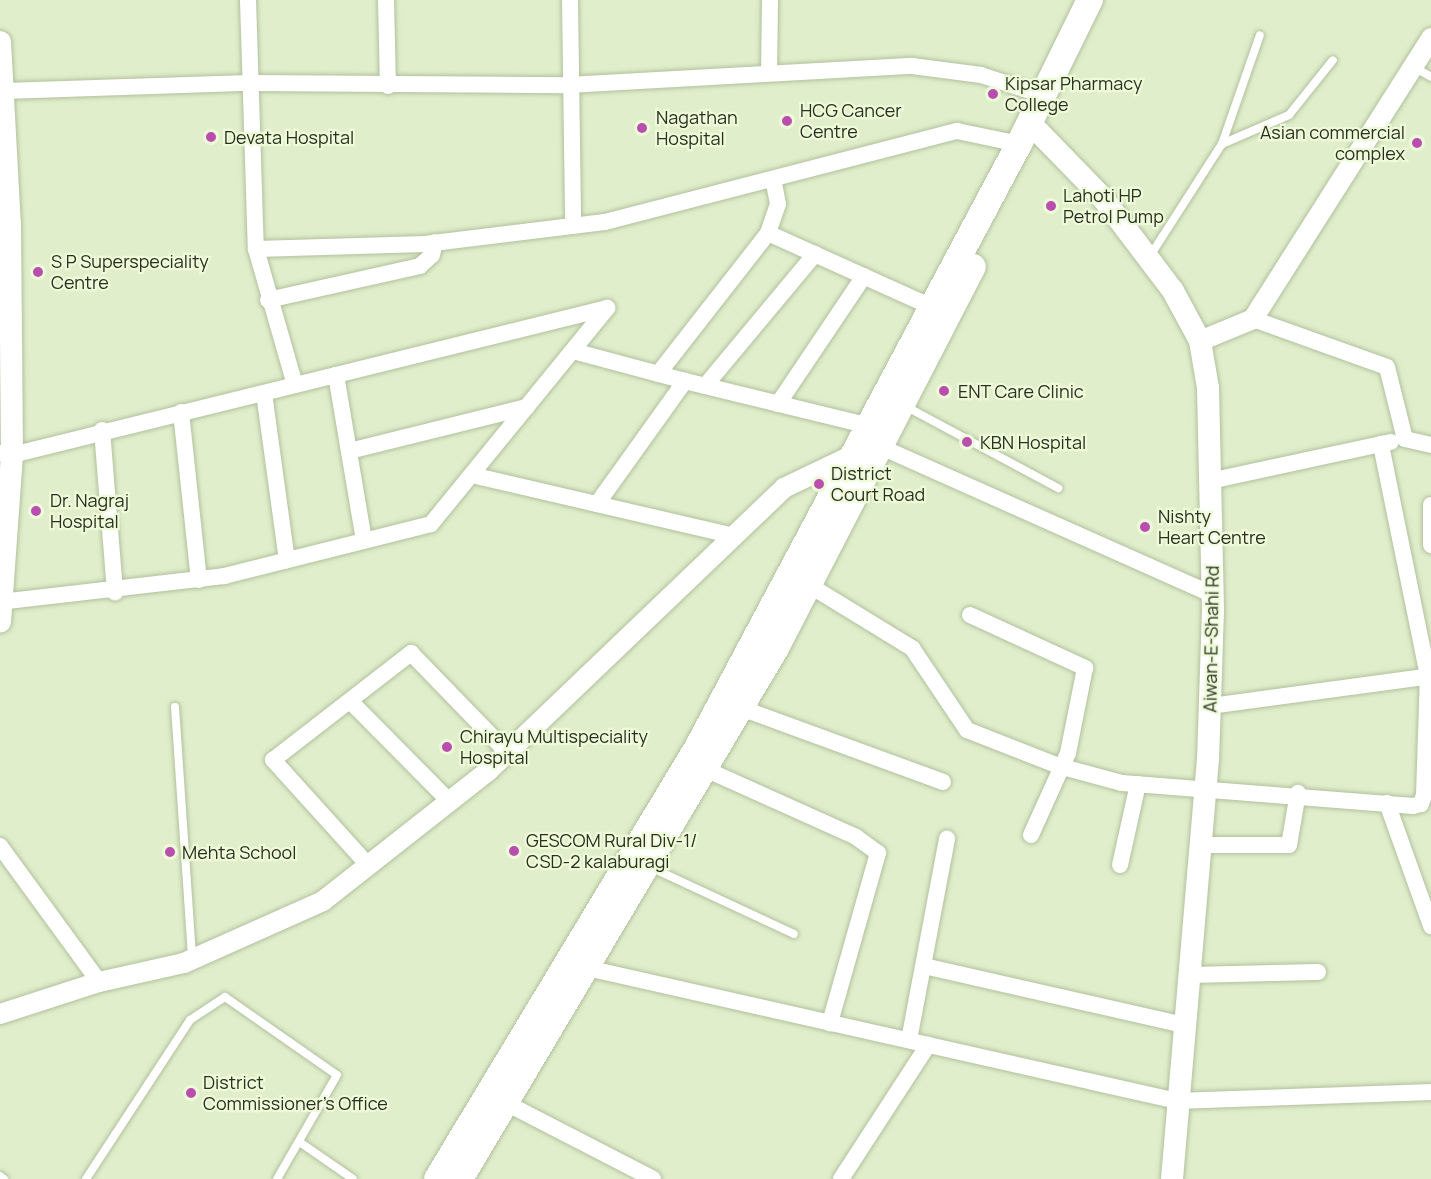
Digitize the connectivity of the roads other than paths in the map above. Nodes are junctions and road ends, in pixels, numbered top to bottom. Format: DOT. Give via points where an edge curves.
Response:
graph roads {
  1 [pos="248,0"];
  2 [pos="386,0"];
  3 [pos="570,0"];
  4 [pos="770,0"];
  5 [pos="1090,0"];
  6 [pos="1109,0"];
  7 [pos="1260,35"];
  8 [pos="1431,39"];
  9 [pos="0,42"];
  10 [pos="1333,60"];
  11 [pos="1422,72"];
  12 [pos="769,73"];
  13 [pos="249,83"];
  14 [pos="568,85"];
  15 [pos="388,86"];
  16 [pos="2,91"];
  17 [pos="1042,95"];
  18 [pos="1030,133"];
  19 [pos="1222,144"];
  20 [pos="773,179"];
  21 [pos="5,220"];
  22 [pos="573,224"];
  23 [pos="768,233"];
  24 [pos="435,242"];
  25 [pos="256,249"];
  26 [pos="815,254"];
  27 [pos="1149,258"];
  28 [pos="864,276"];
  29 [pos="268,300"];
  30 [pos="932,307"];
  31 [pos="1253,320"];
  32 [pos="1200,341"];
  33 [pos="573,351"];
  34 [pos="658,374"];
  35 [pos="336,375"];
  36 [pos="685,381"];
  37 [pos="296,385"];
  38 [pos="705,386"];
  39 [pos="264,393"];
  40 [pos="778,404"];
  41 [pos="903,405"];
  42 [pos="527,407"];
  43 [pos="181,412"];
  44 [pos="102,430"];
  45 [pos="875,437"];
  46 [pos="1404,439"];
  47 [pos="1381,444"];
  48 [pos="1431,445"];
  49 [pos="349,451"];
  50 [pos="855,454"];
  51 [pos="3,458"];
  52 [pos="472,475"];
  53 [pos="1210,482"];
  54 [pos="1058,488"];
  55 [pos="597,504"];
  56 [pos="1431,505"];
  57 [pos="734,536"];
  58 [pos="364,541"];
  59 [pos="1431,544"];
  60 [pos="287,560"];
  61 [pos="199,580"];
  62 [pos="809,585"];
  63 [pos="115,591"];
  64 [pos="1213,595"];
  65 [pos="1,609"];
  66 [pos="970,615"];
  67 [pos="1430,676"];
  68 [pos="350,701"];
  69 [pos="1210,706"];
  70 [pos="175,707"];
  71 [pos="741,708"];
  72 [pos="507,752"];
  73 [pos="1059,766"];
  74 [pos="705,769"];
  75 [pos="943,782"];
  76 [pos="1138,784"];
  77 [pos="1205,791"];
  78 [pos="1298,793"];
  79 [pos="449,801"];
  80 [pos="1387,803"];
  81 [pos="1030,835"];
  82 [pos="947,839"];
  83 [pos="1200,845"];
  84 [pos="0,846"];
  85 [pos="368,865"];
  86 [pos="1120,865"];
  87 [pos="648,866"];
  88 [pos="1431,926"];
  89 [pos="794,934"];
  90 [pos="192,960"];
  91 [pos="924,966"];
  92 [pos="587,968"];
  93 [pos="1318,972"];
  94 [pos="1188,975"];
  95 [pos="99,982"];
  96 [pos="0,1014"];
  97 [pos="830,1023"];
  98 [pos="1184,1025"];
  99 [pos="909,1040"];
  100 [pos="928,1045"];
  101 [pos="1431,1092"];
  102 [pos="1177,1101"];
  103 [pos="508,1104"];
  104 [pos="301,1143"];
  105 [pos="0,1176"];
  106 [pos="4,1179"];
  107 [pos="86,1179"];
  108 [pos="277,1179"];
  109 [pos="353,1179"];
  110 [pos="437,1179"];
  111 [pos="460,1179"];
  112 [pos="653,1179"];
  113 [pos="841,1179"];
  114 [pos="1172,1179"];
  1 -- 13 [label="street"];
  2 -- 15 [label="street"];
  3 -- 14 [label="street"];
  4 -- 12 [label="street"];
  5 -- 17 [label="main road"];
  6 -- 18 [label="main road"];
  7 -- 19 [label="lane"];
  8 -- 11 [label="street"];
  9 -- 16 [label="main road"];
  10 -- 19 [label="lane" via="1289,115"];
  11 -- 31 [label="street"];
  12 -- 14 [label="street"];
  12 -- 17 [label="street" via="912,66 981,75"];
  13 -- 15 [label="street"];
  13 -- 16 [label="street"];
  13 -- 25 [label="street"];
  14 -- 15 [label="street"];
  14 -- 22 [label="street"];
  16 -- 21 [label="main road"];
  17 -- 18 [label="main road"];
  18 -- 20 [label="street" via="957,131"];
  18 -- 27 [label="main road, Aiwan-E-Shahi Rd" via="1102,197"];
  18 -- 30 [label="main road"];
  18 -- 41 [label="main road"];
  19 -- 27 [label="lane"];
  20 -- 22 [label="street" via="605,222"];
  20 -- 23 [label="street" via="778,204"];
  21 -- 51 [label="main road"];
  22 -- 24 [label="street"];
  23 -- 26 [label="street"];
  23 -- 34 [label="street"];
  24 -- 25 [label="street"];
  24 -- 29 [label="street" via="432,255 420,266"];
  25 -- 29 [label="street"];
  26 -- 28 [label="street"];
  26 -- 38 [label="street"];
  27 -- 32 [label="main road, Aiwan-E-Shahi Rd"];
  28 -- 30 [label="street"];
  28 -- 40 [label="street"];
  29 -- 37 [label="street"];
  30 -- 45 [label="main road"];
  31 -- 32 [label="street"];
  31 -- 46 [label="street" via="1387,367"];
  32 -- 53 [label="main road, Aiwan-E-Shahi Rd" via="1208,388"];
  33 -- 34 [label="street"];
  33 -- 35 [label="street" via="607,308"];
  33 -- 42 [label="street"];
  34 -- 36 [label="street"];
  35 -- 37 [label="street"];
  35 -- 49 [label="street"];
  36 -- 38 [label="street"];
  36 -- 55 [label="street"];
  37 -- 39 [label="street"];
  38 -- 40 [label="street"];
  39 -- 43 [label="street"];
  39 -- 60 [label="street"];
  40 -- 45 [label="street"];
  41 -- 45 [label="main road"];
  41 -- 54 [label="lane"];
  42 -- 49 [label="street"];
  42 -- 52 [label="street"];
  43 -- 44 [label="street"];
  43 -- 61 [label="street"];
  44 -- 51 [label="street"];
  44 -- 63 [label="street"];
  45 -- 50 [label="main road"];
  45 -- 62 [label="main road"];
  45 -- 64 [label="street"];
  46 -- 47 [label="street"];
  46 -- 48 [label="street"];
  47 -- 53 [label="street"];
  47 -- 67 [label="street"];
  49 -- 58 [label="street"];
  50 -- 57 [label="street" via="784,488"];
  50 -- 110 [label="main road" via="697,748"];
  51 -- 65 [label="main road"];
  52 -- 55 [label="street"];
  52 -- 58 [label="street" via="431,524"];
  53 -- 64 [label="main road, Aiwan-E-Shahi Rd"];
  55 -- 57 [label="street"];
  56 -- 59 [label="street"];
  57 -- 72 [label="street"];
  58 -- 60 [label="street"];
  60 -- 61 [label="street"];
  61 -- 63 [label="street"];
  62 -- 71 [label="main road"];
  62 -- 73 [label="street" via="912,648 967,730"];
  63 -- 65 [label="street"];
  64 -- 69 [label="main road, Aiwan-E-Shahi Rd"];
  66 -- 73 [label="street" via="1085,668 1068,753"];
  67 -- 69 [label="street"];
  67 -- 80 [label="street" via="1424,795 1413,806"];
  68 -- 72 [label="street" via="411,653"];
  68 -- 79 [label="street"];
  68 -- 85 [label="street" via="273,760"];
  69 -- 77 [label="main road, Aiwan-E-Shahi Rd"];
  70 -- 90 [label="lane"];
  71 -- 74 [label="main road"];
  71 -- 75 [label="street"];
  72 -- 79 [label="street"];
  73 -- 76 [label="street"];
  73 -- 81 [label="street"];
  74 -- 87 [label="main road"];
  74 -- 97 [label="street" via="856,837 878,853"];
  76 -- 77 [label="street"];
  76 -- 86 [label="street"];
  77 -- 78 [label="street"];
  77 -- 83 [label="main road, Aiwan-E-Shahi Rd"];
  78 -- 80 [label="street"];
  78 -- 83 [label="street" via="1289,845"];
  79 -- 85 [label="street"];
  80 -- 88 [label="street"];
  82 -- 91 [label="street"];
  83 -- 94 [label="main road, Aiwan-E-Shahi Rd"];
  84 -- 95 [label="street"];
  85 -- 90 [label="street" via="323,901"];
  87 -- 89 [label="lane"];
  87 -- 92 [label="main road"];
  90 -- 95 [label="street"];
  91 -- 98 [label="street"];
  91 -- 99 [label="street"];
  92 -- 97 [label="street"];
  92 -- 103 [label="main road"];
  93 -- 94 [label="street"];
  94 -- 98 [label="main road, Aiwan-E-Shahi Rd"];
  95 -- 96 [label="street"];
  97 -- 99 [label="street"];
  98 -- 102 [label="main road, Aiwan-E-Shahi Rd"];
  99 -- 100 [label="street"];
  100 -- 102 [label="street"];
  100 -- 113 [label="street"];
  101 -- 102 [label="street"];
  102 -- 114 [label="main road, Aiwan-E-Shahi Rd"];
  103 -- 111 [label="main road"];
  103 -- 112 [label="street"];
  104 -- 107 [label="lane" via="335,1084 333,1068 230,999 217,998 190,1020"];
  104 -- 108 [label="lane"];
  104 -- 109 [label="lane"];
  105 -- 106 [label="lane"];
}
